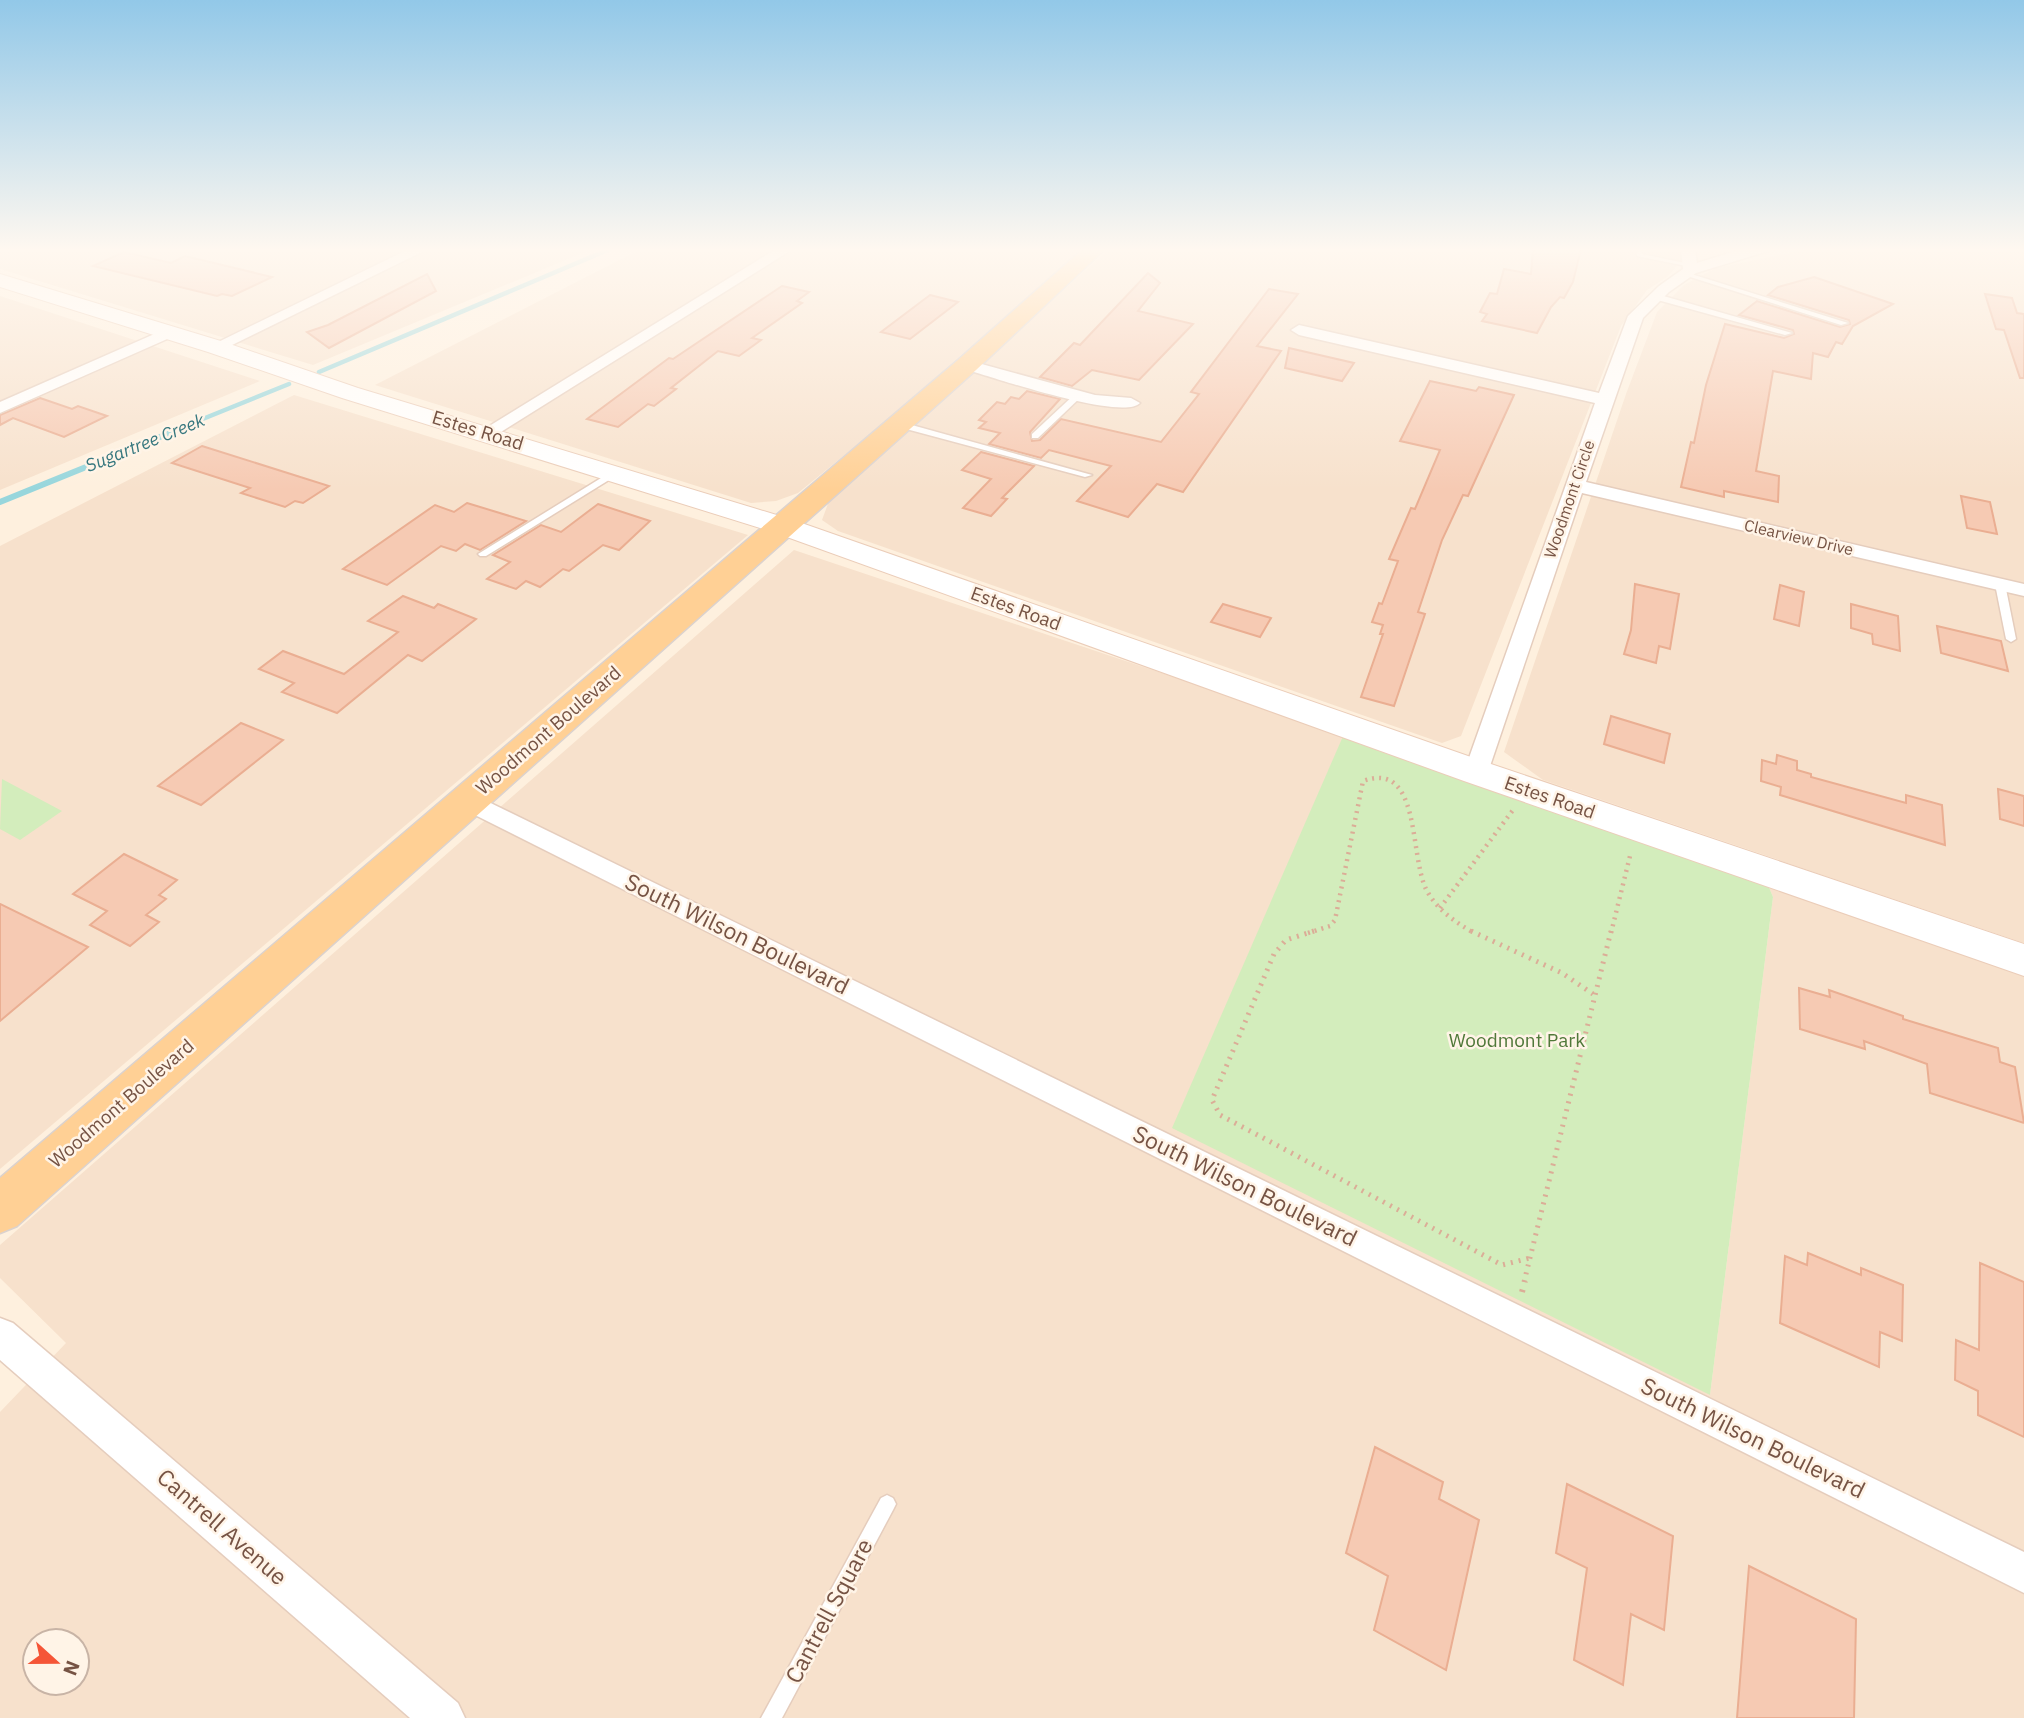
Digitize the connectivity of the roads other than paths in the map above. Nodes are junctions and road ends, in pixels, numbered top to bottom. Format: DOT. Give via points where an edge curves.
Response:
graph roads {
  1 [pos="156,329"];
  2 [pos="253,329"];
  3 [pos="656,329"];
  4 [pos="1006,329"];
  5 [pos="1631,329"];
  6 [pos="1774,329"];
  7 [pos="1298,330"];
  8 [pos="168,333"];
  9 [pos="1788,333"];
  10 [pos="216,347"];
  11 [pos="131,349"];
  12 [pos="967,365"];
  13 [pos="1079,395"];
  14 [pos="1605,400"];
  15 [pos="1131,403"];
  16 [pos="0,406"];
  17 [pos="898,424"];
  18 [pos="487,433"];
  19 [pos="1035,436"];
  20 [pos="614,473"];
  21 [pos="1088,475"];
  22 [pos="1573,485"];
  23 [pos="783,526"];
  24 [pos="483,554"];
  25 [pos="2000,584"];
  26 [pos="2024,590"];
  27 [pos="2011,639"];
  28 [pos="1476,772"];
  29 [pos="466,800"];
  30 [pos="2024,960"];
  31 [pos="0,1209"];
  32 [pos="0,1336"];
  33 [pos="887,1504"];
  34 [pos="2024,1573"];
  35 [pos="443,1718"];
  36 [pos="771,1718"];
  1 -- 8 [label="main road, Estes Road"];
  2 -- 10 [label="street"];
  3 -- 18 [label="street"];
  4 -- 12 [label="main road, Woodmont Boulevard"];
  5 -- 14 [label="street, Woodmont Circle"];
  6 -- 9 [label="lane"];
  7 -- 14 [label="street"];
  8 -- 10 [label="main road, Estes Road"];
  8 -- 11 [label="street"];
  10 -- 18 [label="main road, Estes Road"];
  11 -- 16 [label="street"];
  12 -- 13 [label="street"];
  12 -- 17 [label="main road, Woodmont Boulevard"];
  13 -- 15 [label="street"];
  13 -- 19 [label="lane"];
  14 -- 22 [label="street, Woodmont Circle"];
  17 -- 21 [label="lane"];
  17 -- 23 [label="main road, Woodmont Boulevard"];
  18 -- 20 [label="main road, Estes Road"];
  20 -- 23 [label="main road, Estes Road"];
  20 -- 24 [label="lane"];
  22 -- 25 [label="street, Clearview Drive"];
  22 -- 28 [label="street, Woodmont Circle"];
  23 -- 28 [label="main road, Estes Road"];
  23 -- 29 [label="main road, Woodmont Boulevard"];
  25 -- 26 [label="street, Clearview Drive"];
  25 -- 27 [label="lane"];
  28 -- 30 [label="main road, Estes Road"];
  29 -- 31 [label="main road, Woodmont Boulevard"];
  29 -- 34 [label="street, South Wilson Boulevard"];
  32 -- 35 [label="street, Cantrell Avenue"];
  33 -- 36 [label="lane, Cantrell Square"];
}
